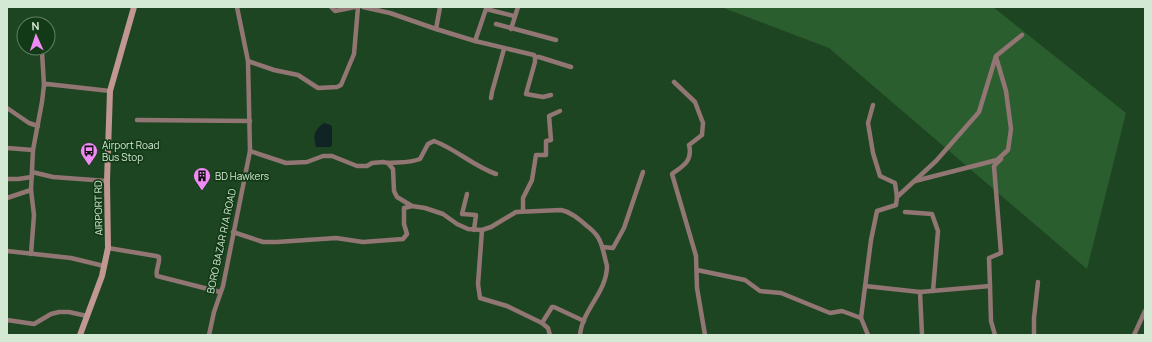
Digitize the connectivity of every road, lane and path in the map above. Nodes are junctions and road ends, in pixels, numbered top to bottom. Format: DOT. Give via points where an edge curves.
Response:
graph roads {
  1 [pos="134,7"];
  2 [pos="237,7"];
  3 [pos="331,7"];
  4 [pos="357,7"];
  5 [pos="363,7"];
  6 [pos="440,7"];
  7 [pos="518,7"];
  8 [pos="514,16"];
  9 [pos="496,24"];
  10 [pos="511,28"];
  11 [pos="436,29"];
  12 [pos="1022,35"];
  13 [pos="556,40"];
  14 [pos="476,41"];
  15 [pos="504,49"];
  16 [pos="42,56"];
  17 [pos="996,56"];
  18 [pos="535,57"];
  19 [pos="248,61"];
  20 [pos="571,67"];
  21 [pos="674,82"];
  22 [pos="44,85"];
  23 [pos="110,91"];
  24 [pos="551,95"];
  25 [pos="491,98"];
  26 [pos="873,105"];
  27 [pos="7,108"];
  28 [pos="560,111"];
  29 [pos="137,120"];
  30 [pos="250,121"];
  31 [pos="38,126"];
  32 [pos="7,148"];
  33 [pos="33,150"];
  34 [pos="1008,150"];
  35 [pos="250,151"];
  36 [pos="388,163"];
  37 [pos="642,172"];
  38 [pos="32,174"];
  39 [pos="496,174"];
  40 [pos="7,179"];
  41 [pos="107,181"];
  42 [pos="914,182"];
  43 [pos="31,190"];
  44 [pos="467,194"];
  45 [pos="897,197"];
  46 [pos="7,198"];
  47 [pos="412,206"];
  48 [pos="524,211"];
  49 [pos="905,212"];
  50 [pos="474,230"];
  51 [pos="482,230"];
  52 [pos="233,232"];
  53 [pos="602,247"];
  54 [pos="108,248"];
  55 [pos="7,252"];
  56 [pos="31,254"];
  57 [pos="104,266"];
  58 [pos="697,270"];
  59 [pos="1038,282"];
  60 [pos="865,286"];
  61 [pos="990,286"];
  62 [pos="933,291"];
  63 [pos="220,292"];
  64 [pos="920,292"];
  65 [pos="1145,311"];
  66 [pos="87,316"];
  67 [pos="861,318"];
  68 [pos="7,320"];
  69 [pos="584,321"];
  70 [pos="542,323"];
  71 [pos="80,335"];
  72 [pos="209,335"];
  73 [pos="550,335"];
  74 [pos="580,335"];
  75 [pos="705,335"];
  76 [pos="868,335"];
  77 [pos="922,335"];
  78 [pos="995,335"];
  79 [pos="1034,335"];
  80 [pos="1134,335"];
  1 -- 23 [label="main road, AIRPORT RD"];
  2 -- 19 [label="street, BORO BAZAR R/A ROAD"];
  3 -- 4 [label="street" via="335,11"];
  4 -- 19 [label="street" via="354,54 341,85 318,88 298,75"];
  5 -- 11 [label="street" via="390,13"];
  6 -- 11 [label="street"];
  7 -- 8 [label="street"];
  8 -- 10 [label="street"];
  8 -- 14 [label="street" via="486,9"];
  9 -- 10 [label="street"];
  10 -- 13 [label="street"];
  11 -- 14 [label="street"];
  12 -- 17 [label="street"];
  14 -- 15 [label="street"];
  15 -- 18 [label="street"];
  15 -- 25 [label="street"];
  16 -- 22 [label="street"];
  17 -- 34 [label="street" via="1006,91 1011,129"];
  17 -- 42 [label="street" via="979,112"];
  18 -- 20 [label="street"];
  18 -- 24 [label="street" via="526,94 543,97"];
  19 -- 30 [label="street, BORO BAZAR R/A ROAD"];
  21 -- 58 [label="street" via="695,102 703,123 702,135 689,145 691,153 686,163 672,174 696,256"];
  22 -- 23 [label="street"];
  22 -- 31 [label="street"];
  23 -- 41 [label="main road, AIRPORT RD"];
  26 -- 45 [label="street" via="868,123 873,153 880,176 894,182"];
  27 -- 31 [label="street" via="29,124"];
  28 -- 48 [label="street" via="549,116 550,140 546,141 546,155 536,155 532,180 523,198"];
  29 -- 30 [label="street"];
  30 -- 35 [label="street, BORO BAZAR R/A ROAD"];
  31 -- 33 [label="street"];
  32 -- 33 [label="street"];
  33 -- 38 [label="street"];
  34 -- 42 [label="street" via="997,160"];
  34 -- 61 [label="street" via="994,166 1001,253 989,258"];
  35 -- 36 [label="street" via="286,163 307,162 323,156 332,156 357,166 367,166 372,162"];
  35 -- 52 [label="street, BORO BAZAR R/A ROAD"];
  36 -- 39 [label="street" via="413,162 420,159 428,144 434,141 482,169"];
  36 -- 47 [label="street" via="393,169 396,198"];
  37 -- 53 [label="street" via="624,228 613,248"];
  38 -- 40 [label="street" via="18,179"];
  38 -- 41 [label="street"];
  38 -- 43 [label="street"];
  41 -- 54 [label="main road, AIRPORT RD"];
  42 -- 45 [label="street"];
  43 -- 46 [label="street"];
  43 -- 56 [label="street" via="34,215"];
  44 -- 50 [label="street" via="462,214 476,215"];
  45 -- 60 [label="street" via="896,205 877,211"];
  47 -- 50 [label="street" via="443,214 457,224"];
  47 -- 52 [label="street" via="404,208 407,234 403,239 363,242 336,238 263,242"];
  48 -- 51 [label="street" via="516,212 492,227"];
  48 -- 53 [label="street" via="567,211 594,231 600,238"];
  49 -- 62 [label="street" via="932,214 938,231"];
  50 -- 51 [label="street"];
  51 -- 70 [label="street" via="478,284 480,298 507,306"];
  52 -- 63 [label="street, BORO BAZAR R/A ROAD"];
  53 -- 69 [label="street" via="607,266 603,286"];
  54 -- 57 [label="main road, AIRPORT RD"];
  54 -- 63 [label="street" via="159,257 157,276"];
  55 -- 56 [label="street"];
  56 -- 57 [label="street" via="71,258"];
  57 -- 66 [label="main road, AIRPORT RD"];
  58 -- 67 [label="street" via="746,280 760,291 781,293 830,313 842,311"];
  58 -- 75 [label="street" via="697,288"];
  59 -- 79 [label="street"];
  60 -- 64 [label="street"];
  60 -- 67 [label="street"];
  61 -- 62 [label="street"];
  61 -- 78 [label="street" via="991,321"];
  62 -- 64 [label="street"];
  63 -- 72 [label="street, BORO BAZAR R/A ROAD"];
  64 -- 77 [label="street"];
  65 -- 80 [label="street"];
  66 -- 68 [label="street" via="59,312 34,324"];
  66 -- 71 [label="main road, AIRPORT RD"];
  67 -- 76 [label="street"];
  69 -- 70 [label="street" via="552,307"];
  69 -- 74 [label="street"];
  70 -- 73 [label="street" via="548,328"];
}
